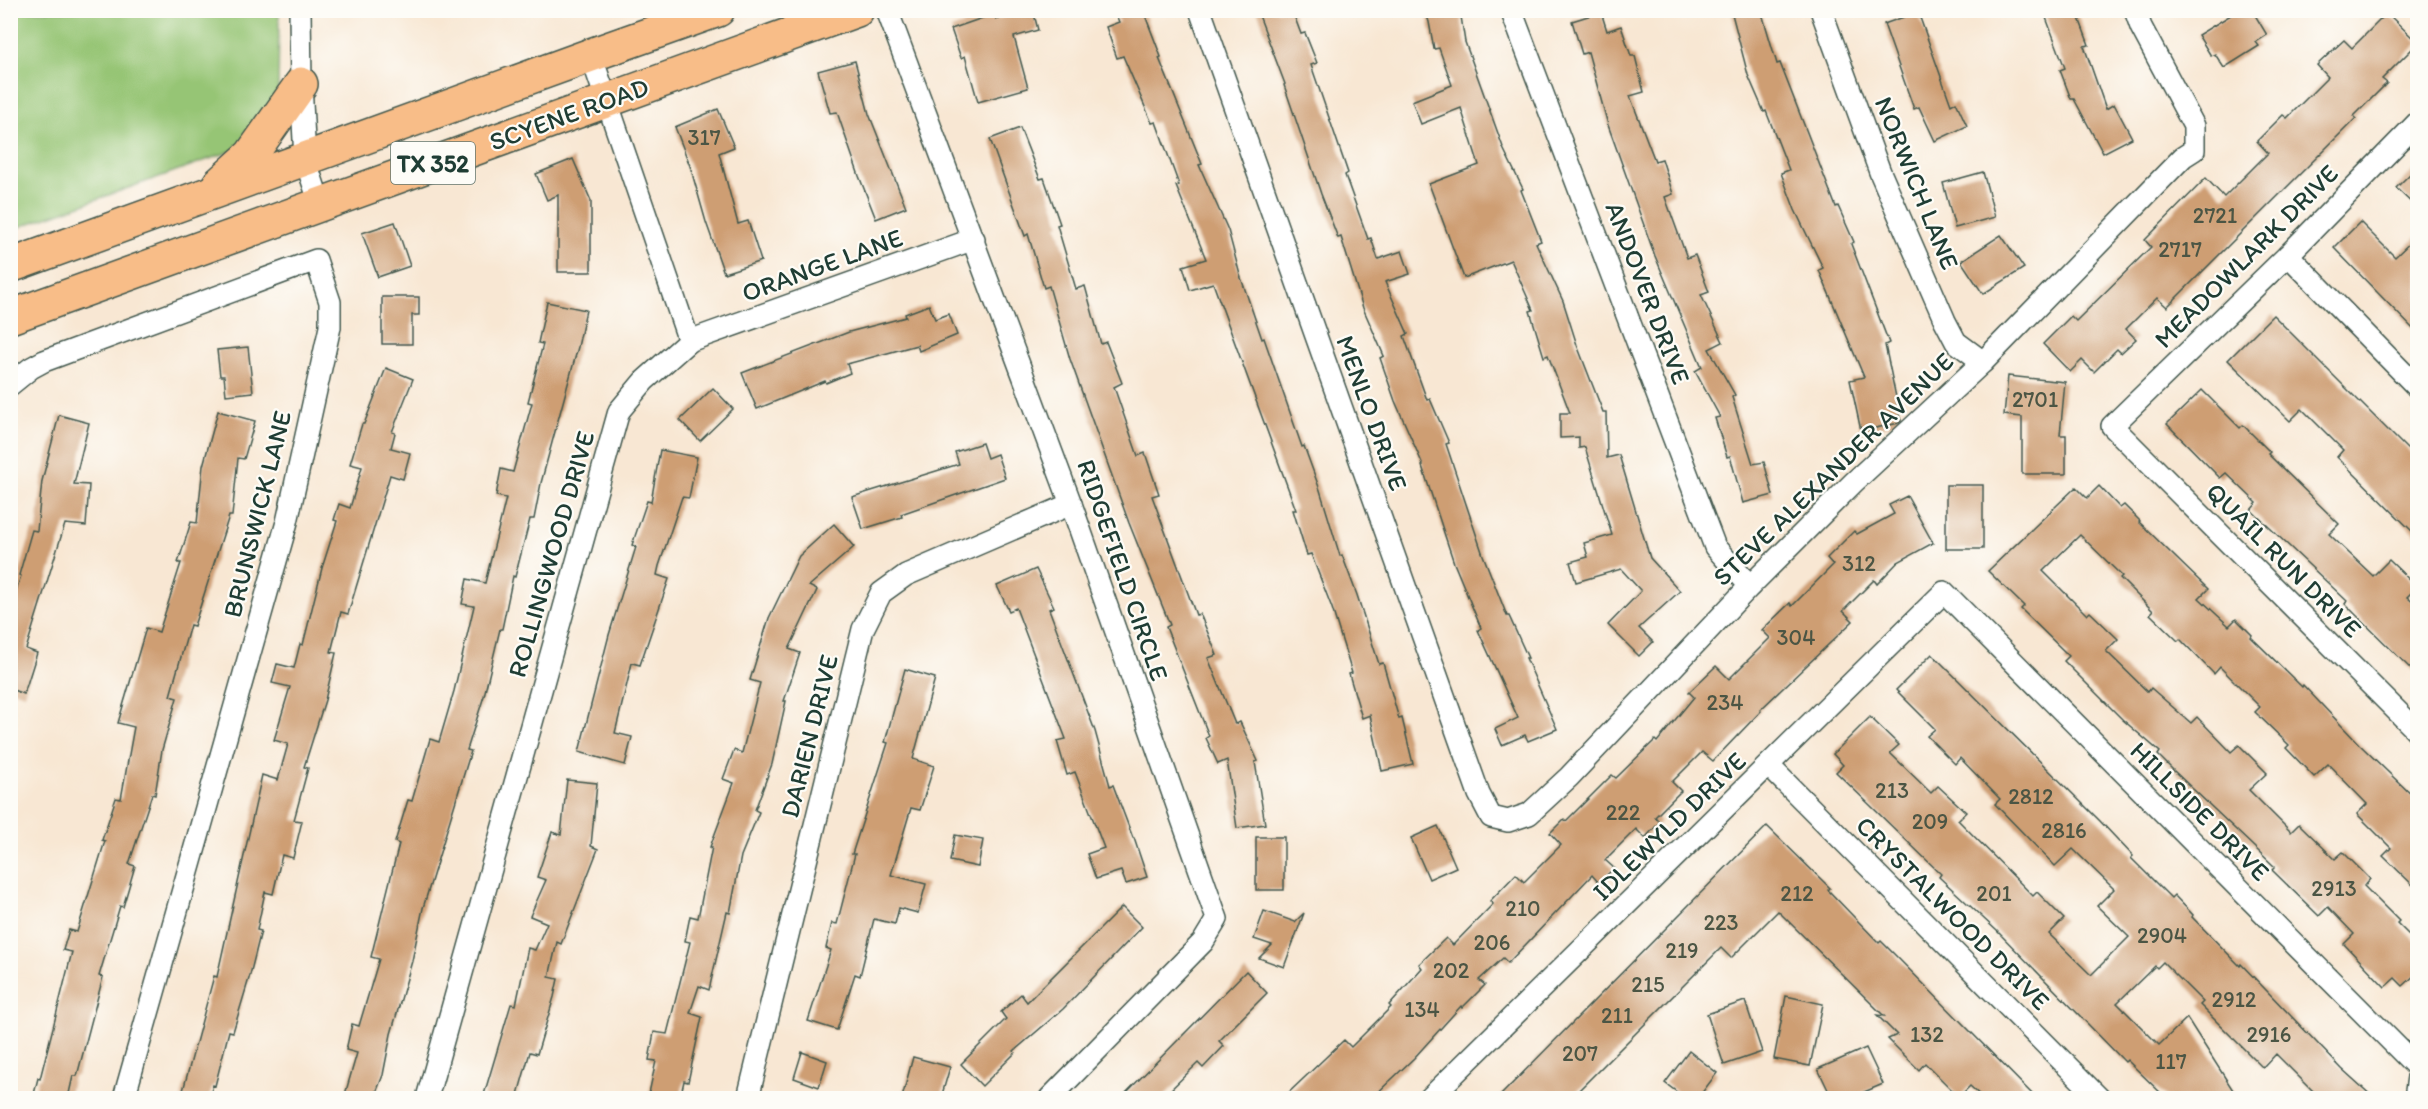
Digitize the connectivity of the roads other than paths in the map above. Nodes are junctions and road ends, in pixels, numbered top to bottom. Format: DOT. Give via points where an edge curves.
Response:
graph roads {
  1 [pos="300,10"];
  2 [pos="718,10"];
  3 [pos="857,10"];
  4 [pos="887,10"];
  5 [pos="1200,10"];
  6 [pos="1511,10"];
  7 [pos="1821,10"];
  8 [pos="2135,10"];
  9 [pos="591,54"];
  10 [pos="301,84"];
  11 [pos="607,99"];
  12 [pos="2418,122"];
  13 [pos="305,159"];
  14 [pos="210,192"];
  15 [pos="320,204"];
  16 [pos="974,239"];
  17 [pos="2288,255"];
  18 [pos="10,266"];
  19 [pos="10,317"];
  20 [pos="689,341"];
  21 [pos="1983,362"];
  22 [pos="10,385"];
  23 [pos="2418,388"];
  24 [pos="2112,426"];
  25 [pos="1071,504"];
  26 [pos="1750,586"];
  27 [pos="1944,592"];
  28 [pos="2418,732"];
  29 [pos="1769,766"];
  30 [pos="1508,821"];
  31 [pos="2418,1068"];
  32 [pos="2418,1077"];
  33 [pos="124,1098"];
  34 [pos="427,1098"];
  35 [pos="747,1098"];
  36 [pos="1050,1098"];
  37 [pos="1430,1098"];
  38 [pos="2099,1098"];
  39 [pos="2415,1098"];
  1 -- 10 [label="street"];
  2 -- 9 [label="main road, SCYENE ROAD / TX 352"];
  3 -- 11 [label="main road, SCYENE ROAD / TX 352"];
  4 -- 16 [label="street, RIDGEFIELD CIRCLE"];
  5 -- 30 [label="street, MENLO DRIVE" via="1479,794 1491,817"];
  6 -- 26 [label="street, ANDOVER DRIVE" via="1715,547"];
  7 -- 21 [label="street, NORWICH LANE" via="1880,172 1945,321 1956,342"];
  8 -- 21 [label="street, STEVE ALEXANDER AVENUE" via="2194,126 2194,150"];
  9 -- 11 [label="street"];
  9 -- 13 [label="main road, SCYENE ROAD / TX 352"];
  10 -- 13 [label="street"];
  10 -- 14 [label="main road" via="251,155"];
  11 -- 15 [label="main road, SCYENE ROAD / TX 352"];
  11 -- 20 [label="street"];
  12 -- 17 [label="street, MEADOWLARK DRIVE"];
  13 -- 14 [label="main road, SCYENE ROAD / TX 352"];
  13 -- 15 [label="street"];
  14 -- 18 [label="main road, SCYENE ROAD / TX 352"];
  15 -- 19 [label="main road, SCYENE ROAD / TX 352"];
  16 -- 20 [label="street, ORANGE LANE"];
  16 -- 25 [label="street, RIDGEFIELD CIRCLE"];
  17 -- 23 [label="street"];
  17 -- 24 [label="street, MEADOWLARK DRIVE"];
  20 -- 34 [label="street, ROLLINGWOOD DRIVE" via="644,381 619,411"];
  21 -- 26 [label="street, STEVE ALEXANDER AVENUE"];
  22 -- 33 [label="street, BRUNSWICK LANE" via="44,361 316,260 330,302 330,327 287,522"];
  24 -- 28 [label="street, QUAIL RUN DRIVE"];
  25 -- 35 [label="street, DARIEN DRIVE" via="906,575 881,593 863,629"];
  25 -- 36 [label="street, RIDGEFIELD CIRCLE" via="1217,919 1203,942"];
  26 -- 30 [label="street, STEVE ALEXANDER AVENUE" via="1569,777 1529,814"];
  27 -- 29 [label="street, IDLEWYLD DRIVE"];
  27 -- 31 [label="street, HILLSIDE DRIVE"];
  29 -- 37 [label="street, IDLEWYLD DRIVE"];
  29 -- 38 [label="street, CRYSTALWOOD DRIVE"];
  32 -- 39 [label="street"];
}
